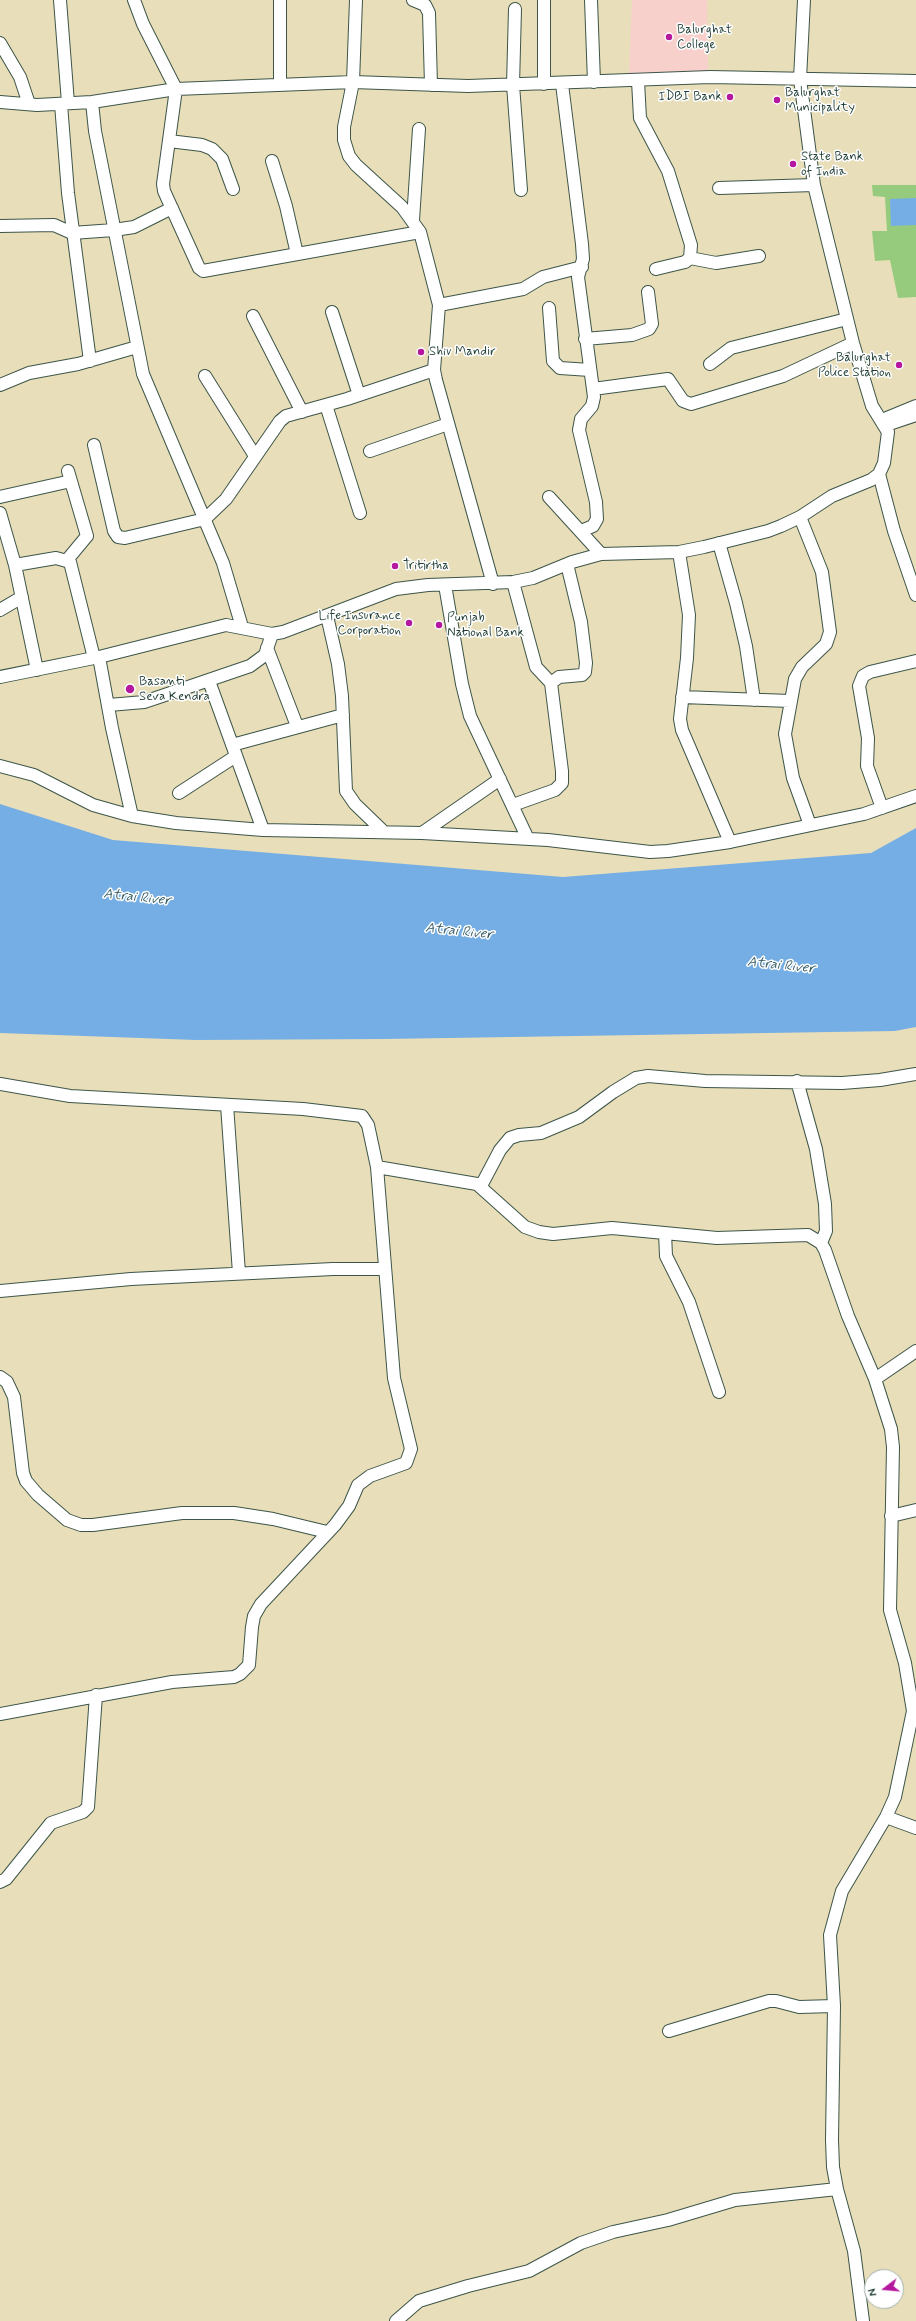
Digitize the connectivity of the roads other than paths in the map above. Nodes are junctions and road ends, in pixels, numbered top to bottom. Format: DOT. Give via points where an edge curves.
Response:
graph roads {
  1 [pos="60,0"];
  2 [pos="134,0"];
  3 [pos="280,0"];
  4 [pos="356,0"];
  5 [pos="413,0"];
  6 [pos="544,0"];
  7 [pos="591,0"];
  8 [pos="804,0"];
  9 [pos="515,9"];
  10 [pos="0,44"];
  11 [pos="800,79"];
  12 [pos="638,81"];
  13 [pos="916,81"];
  14 [pos="353,82"];
  15 [pos="594,82"];
  16 [pos="544,84"];
  17 [pos="562,84"];
  18 [pos="280,85"];
  19 [pos="431,85"];
  20 [pos="513,85"];
  21 [pos="176,89"];
  22 [pos="0,102"];
  23 [pos="92,102"];
  24 [pos="64,103"];
  25 [pos="29,104"];
  26 [pos="419,129"];
  27 [pos="169,141"];
  28 [pos="272,161"];
  29 [pos="814,185"];
  30 [pos="719,188"];
  31 [pos="233,189"];
  32 [pos="521,190"];
  33 [pos="172,208"];
  34 [pos="413,220"];
  35 [pos="0,226"];
  36 [pos="114,230"];
  37 [pos="420,232"];
  38 [pos="72,233"];
  39 [pos="297,254"];
  40 [pos="759,256"];
  41 [pos="690,258"];
  42 [pos="582,267"];
  43 [pos="656,269"];
  44 [pos="648,292"];
  45 [pos="439,306"];
  46 [pos="549,308"];
  47 [pos="332,312"];
  48 [pos="253,316"];
  49 [pos="847,319"];
  50 [pos="585,339"];
  51 [pos="853,343"];
  52 [pos="137,347"];
  53 [pos="90,360"];
  54 [pos="710,364"];
  55 [pos="434,370"];
  56 [pos="590,370"];
  57 [pos="205,376"];
  58 [pos="0,384"];
  59 [pos="593,388"];
  60 [pos="359,395"];
  61 [pos="326,405"];
  62 [pos="916,406"];
  63 [pos="302,412"];
  64 [pos="916,415"];
  65 [pos="883,423"];
  66 [pos="448,424"];
  67 [pos="94,445"];
  68 [pos="370,450"];
  69 [pos="255,456"];
  70 [pos="879,474"];
  71 [pos="0,496"];
  72 [pos="549,497"];
  73 [pos="360,513"];
  74 [pos="0,514"];
  75 [pos="800,517"];
  76 [pos="205,519"];
  77 [pos="581,531"];
  78 [pos="719,543"];
  79 [pos="679,552"];
  80 [pos="601,554"];
  81 [pos="67,560"];
  82 [pos="567,564"];
  83 [pos="15,565"];
  84 [pos="513,582"];
  85 [pos="493,584"];
  86 [pos="445,585"];
  87 [pos="916,595"];
  88 [pos="22,597"];
  89 [pos="0,610"];
  90 [pos="327,616"];
  91 [pos="242,627"];
  92 [pos="272,634"];
  93 [pos="268,648"];
  94 [pos="97,658"];
  95 [pos="916,661"];
  96 [pos="37,670"];
  97 [pos="0,677"];
  98 [pos="209,681"];
  99 [pos="551,683"];
  100 [pos="682,697"];
  101 [pos="754,700"];
  102 [pos="790,701"];
  103 [pos="109,705"];
  104 [pos="343,715"];
  105 [pos="297,726"];
  106 [pos="234,750"];
  107 [pos="0,766"];
  108 [pos="500,780"];
  109 [pos="179,793"];
  110 [pos="916,796"];
  111 [pos="513,805"];
  112 [pos="882,808"];
  113 [pos="132,816"];
  114 [pos="810,825"];
  115 [pos="263,830"];
  116 [pos="384,832"];
  117 [pos="422,833"];
  118 [pos="528,839"];
  119 [pos="730,842"];
  120 [pos="916,1074"];
  121 [pos="797,1081"];
  122 [pos="0,1084"];
  123 [pos="227,1105"];
  124 [pos="377,1167"];
  125 [pos="481,1186"];
  126 [pos="665,1233"];
  127 [pos="821,1244"];
  128 [pos="385,1269"];
  129 [pos="239,1273"];
  130 [pos="0,1291"];
  131 [pos="916,1351"];
  132 [pos="0,1377"];
  133 [pos="875,1379"];
  134 [pos="719,1392"];
  135 [pos="916,1510"];
  136 [pos="891,1516"];
  137 [pos="327,1532"];
  138 [pos="96,1695"];
  139 [pos="914,1711"];
  140 [pos="0,1714"];
  141 [pos="886,1817"];
  142 [pos="916,1828"];
  143 [pos="0,1882"];
  144 [pos="834,2006"];
  145 [pos="670,2031"];
  146 [pos="837,2189"];
  147 [pos="396,2321"];
  148 [pos="863,2321"];
  1 -- 24 [label="street"];
  2 -- 21 [label="street" via="143,24"];
  3 -- 18 [label="street"];
  4 -- 14 [label="street"];
  5 -- 19 [label="street" via="424,4 429,13"];
  6 -- 16 [label="street"];
  7 -- 15 [label="street"];
  8 -- 11 [label="street"];
  9 -- 20 [label="street"];
  10 -- 25 [label="street" via="20,77"];
  11 -- 12 [label="street" via="710,77"];
  11 -- 13 [label="street"];
  11 -- 29 [label="street"];
  12 -- 15 [label="street"];
  12 -- 41 [label="street" via="640,118 668,171 691,245"];
  14 -- 18 [label="street"];
  14 -- 19 [label="street"];
  14 -- 34 [label="street" via="344,127 344,140 349,156 356,166"];
  15 -- 17 [label="street"];
  16 -- 17 [label="street"];
  16 -- 20 [label="street"];
  17 -- 42 [label="street" via="582,244"];
  18 -- 21 [label="street"];
  19 -- 20 [label="street"];
  20 -- 32 [label="street"];
  21 -- 23 [label="street"];
  21 -- 27 [label="street"];
  22 -- 25 [label="street"];
  23 -- 24 [label="street"];
  23 -- 36 [label="street"];
  24 -- 25 [label="street"];
  24 -- 38 [label="street"];
  26 -- 34 [label="street"];
  27 -- 31 [label="street" via="202,145 217,153 222,158"];
  27 -- 33 [label="street" via="163,184"];
  28 -- 39 [label="street"];
  29 -- 30 [label="street"];
  29 -- 49 [label="street"];
  33 -- 36 [label="street" via="134,227"];
  33 -- 39 [label="street" via="199,268 203,271"];
  34 -- 37 [label="street"];
  35 -- 38 [label="street" via="54,225"];
  36 -- 38 [label="street"];
  36 -- 52 [label="street"];
  37 -- 39 [label="street"];
  37 -- 45 [label="street"];
  38 -- 53 [label="street"];
  40 -- 41 [label="street" via="716,263"];
  41 -- 43 [label="street" via="685,262"];
  42 -- 45 [label="street" via="543,277 523,288"];
  42 -- 50 [label="street" via="578,277"];
  44 -- 50 [label="street" via="652,324 649,329 632,335"];
  45 -- 55 [label="street"];
  46 -- 56 [label="street" via="553,361 560,368"];
  47 -- 60 [label="street"];
  48 -- 63 [label="street"];
  49 -- 51 [label="street"];
  49 -- 54 [label="street" via="731,348"];
  50 -- 56 [label="street"];
  51 -- 59 [label="street" via="783,376 690,404 685,403 668,379"];
  51 -- 65 [label="street" via="872,406"];
  52 -- 53 [label="street"];
  52 -- 76 [label="street" via="143,374"];
  53 -- 58 [label="street" via="29,374"];
  55 -- 60 [label="street"];
  55 -- 66 [label="street"];
  56 -- 59 [label="street"];
  57 -- 69 [label="street"];
  59 -- 77 [label="street" via="592,406 581,419 579,430 596,502 597,519 593,526"];
  60 -- 61 [label="street"];
  61 -- 63 [label="street"];
  61 -- 73 [label="street"];
  62 -- 65 [label="street"];
  63 -- 69 [label="street" via="286,416 280,421"];
  64 -- 65 [label="street"];
  65 -- 70 [label="street" via="888,432 884,463"];
  66 -- 68 [label="street"];
  66 -- 85 [label="street"];
  67 -- 76 [label="street" via="114,531 118,537 125,538"];
  69 -- 76 [label="street" via="226,499"];
  70 -- 75 [label="street" via="871,480 832,496"];
  70 -- 87 [label="street" via="894,531"];
  71 -- 81 [label="street" via="70,476 87,536"];
  72 -- 77 [label="street"];
  74 -- 83 [label="street"];
  75 -- 78 [label="street" via="768,531"];
  75 -- 102 [label="street" via="822,572 830,632 826,644 802,668 795,679"];
  76 -- 91 [label="street" via="223,563"];
  77 -- 80 [label="street"];
  78 -- 79 [label="street"];
  78 -- 101 [label="street" via="746,646"];
  79 -- 80 [label="street"];
  79 -- 100 [label="street" via="689,615"];
  80 -- 82 [label="street"];
  81 -- 83 [label="street" via="56,558"];
  81 -- 94 [label="street" via="73,569"];
  82 -- 84 [label="street" via="533,578"];
  82 -- 99 [label="street" via="581,622 586,669 582,675 559,677"];
  83 -- 88 [label="street"];
  84 -- 85 [label="street"];
  84 -- 99 [label="street" via="536,667"];
  85 -- 86 [label="street"];
  86 -- 90 [label="street" via="396,589"];
  86 -- 108 [label="street" via="464,696 472,722"];
  88 -- 89 [label="street"];
  88 -- 96 [label="street"];
  90 -- 92 [label="street"];
  90 -- 104 [label="street" via="338,664"];
  91 -- 92 [label="street"];
  91 -- 94 [label="street" via="214,627"];
  92 -- 93 [label="street"];
  93 -- 98 [label="street" via="265,655 250,666"];
  93 -- 105 [label="street"];
  94 -- 96 [label="street"];
  94 -- 103 [label="street"];
  95 -- 112 [label="street" via="870,672 863,676 859,686 868,738 867,766"];
  96 -- 97 [label="street"];
  98 -- 103 [label="street" via="144,702"];
  98 -- 106 [label="street"];
  99 -- 111 [label="street" via="562,783 555,790"];
  100 -- 101 [label="street"];
  100 -- 119 [label="street" via="682,730"];
  101 -- 102 [label="street"];
  102 -- 114 [label="street" via="785,734 786,748 793,778"];
  103 -- 113 [label="street"];
  104 -- 105 [label="street"];
  104 -- 116 [label="street" via="346,791 355,804"];
  105 -- 106 [label="street"];
  106 -- 109 [label="street"];
  106 -- 115 [label="street"];
  107 -- 113 [label="street" via="34,775 93,805"];
  108 -- 111 [label="street"];
  108 -- 117 [label="street"];
  110 -- 112 [label="street"];
  111 -- 118 [label="street"];
  112 -- 114 [label="street"];
  113 -- 115 [label="street" via="222,828"];
  114 -- 119 [label="street"];
  115 -- 116 [label="street"];
  116 -- 117 [label="street"];
  117 -- 118 [label="street"];
  118 -- 119 [label="street" via="650,852"];
  120 -- 121 [label="street" via="864,1081"];
  121 -- 125 [label="street" via="705,1081 648,1076 636,1078 612,1092 584,1115 541,1133 510,1138 500,1150"];
  121 -- 127 [label="street" via="816,1149 825,1204 826,1231"];
  122 -- 123 [label="street" via="70,1096"];
  123 -- 124 [label="street" via="303,1109 362,1116 368,1125"];
  123 -- 129 [label="street"];
  124 -- 125 [label="street" via="447,1177"];
  124 -- 128 [label="street"];
  125 -- 126 [label="street" via="525,1227 539,1232 553,1234 612,1228"];
  126 -- 127 [label="street" via="717,1238 808,1235"];
  126 -- 134 [label="street" via="666,1256 689,1302"];
  127 -- 133 [label="street"];
  128 -- 129 [label="street"];
  128 -- 137 [label="street" via="394,1378 411,1454 406,1463 370,1476 358,1485 349,1506"];
  129 -- 130 [label="street" via="131,1279"];
  131 -- 133 [label="street"];
  132 -- 137 [label="street" via="7,1382 14,1397 20,1455 26,1481 67,1520 81,1525 93,1525 182,1513 228,1513 273,1519"];
  133 -- 136 [label="street" via="892,1429"];
  135 -- 136 [label="street"];
  136 -- 139 [label="street" via="890,1610 905,1663"];
  137 -- 138 [label="street" via="261,1604 254,1616 249,1665 240,1674 234,1677 172,1682"];
  138 -- 140 [label="street"];
  138 -- 143 [label="street" via="88,1807 83,1812 51,1823 6,1879"];
  139 -- 141 [label="street" via="895,1797"];
  141 -- 142 [label="street"];
  141 -- 144 [label="street" via="842,1891 832,1922 830,1948"];
  144 -- 145 [label="street" via="799,2007 769,2001"];
  144 -- 146 [label="street" via="832,2140"];
  146 -- 147 [label="street" via="735,2200 668,2220 613,2232 581,2243 529,2271 419,2301"];
  146 -- 148 [label="street" via="854,2251"];
}
